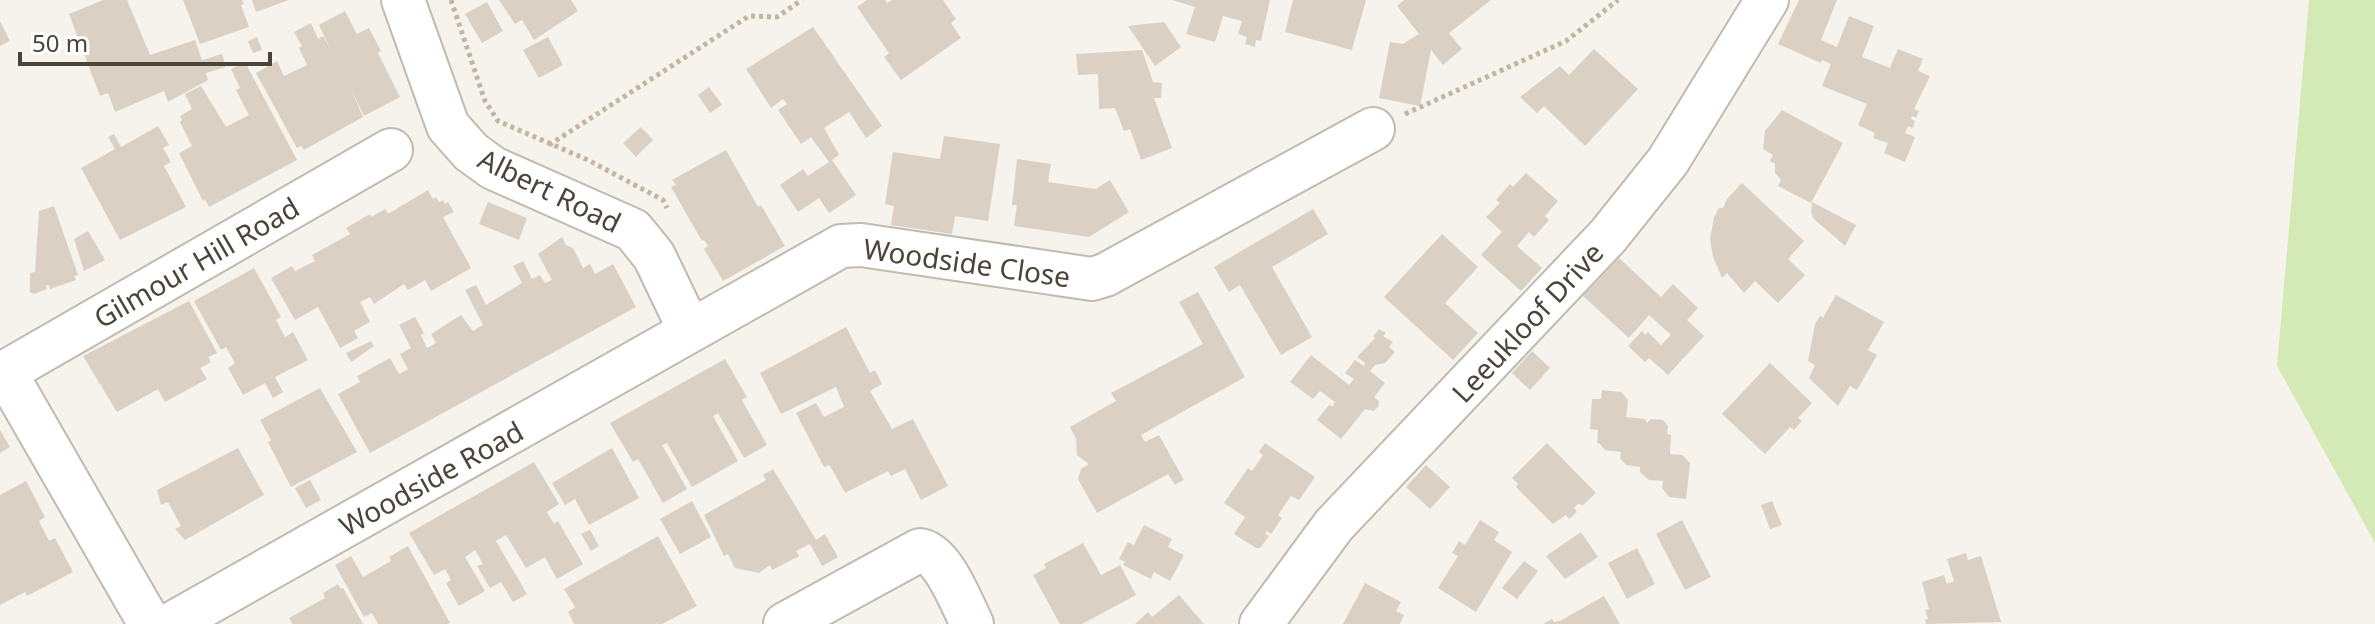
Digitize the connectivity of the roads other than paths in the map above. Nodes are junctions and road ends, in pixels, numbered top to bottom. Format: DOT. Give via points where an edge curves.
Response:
graph roads {
  1 [pos="403,0"];
  2 [pos="1767,0"];
  3 [pos="1373,129"];
  4 [pos="391,150"];
  5 [pos="690,331"];
  6 [pos="3,373"];
  7 [pos="150,624"];
  8 [pos="171,624"];
  9 [pos="785,624"];
  10 [pos="972,624"];
  11 [pos="1261,624"];
  1 -- 5 [label="street, Albert Road" via="448,126 458,139 493,168 633,230 654,256"];
  2 -- 11 [label="street, Leeukloof Drive" via="1642,196 1334,525"];
  3 -- 5 [label="street, Woodside Close" via="1092,279 849,244"];
  4 -- 6 [label="street, Gilmour Hill Road"];
  5 -- 8 [label="street, Woodside Road"];
  6 -- 7 [label="street"];
  9 -- 10 [label="street" via="912,552 928,551 941,564"];
}
